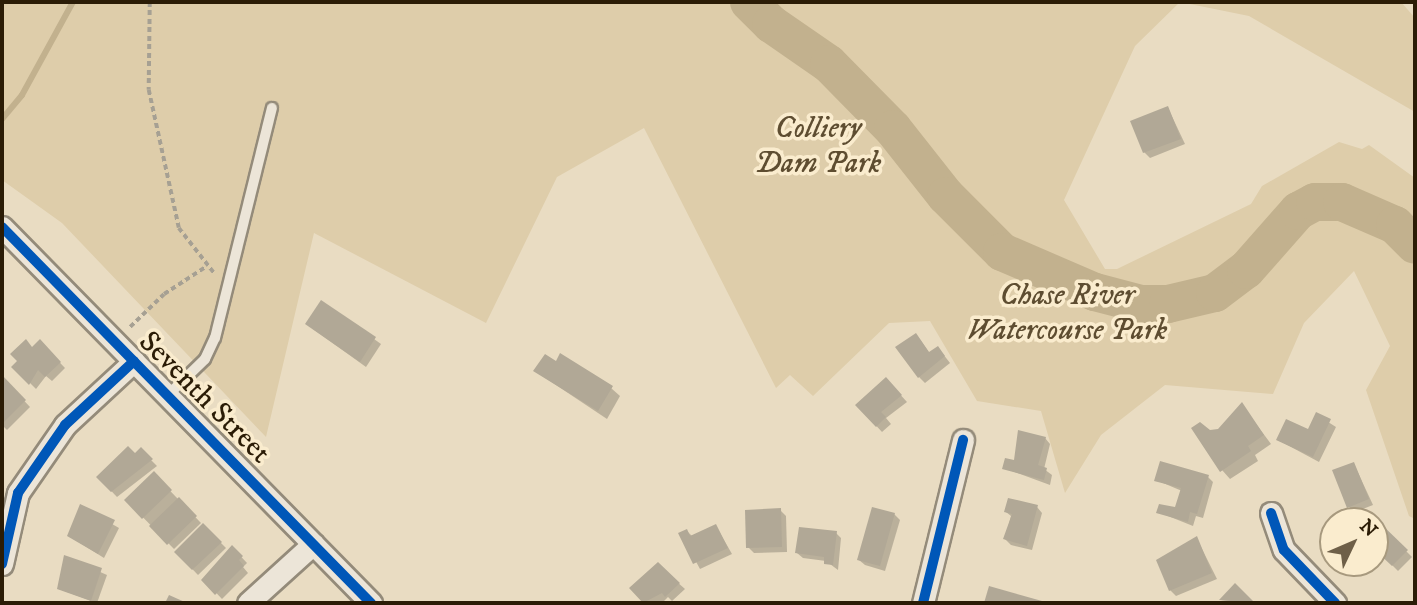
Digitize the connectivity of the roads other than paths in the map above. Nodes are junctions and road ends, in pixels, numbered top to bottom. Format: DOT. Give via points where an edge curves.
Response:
graph roads {
  1 [pos="272,108"];
  2 [pos="2,227"];
  3 [pos="134,361"];
  4 [pos="167,396"];
  5 [pos="963,440"];
  6 [pos="1271,513"];
  7 [pos="313,544"];
  8 [pos="2,564"];
  9 [pos="248,603"];
  10 [pos="371,603"];
  11 [pos="923,603"];
  12 [pos="1335,603"];
  1 -- 4 [label="lane" via="228,287 205,359"];
  2 -- 3 [label="street, Seventh Street"];
  3 -- 4 [label="street, Seventh Street"];
  3 -- 8 [label="street" via="65,425 18,493"];
  4 -- 7 [label="street, Seventh Street"];
  5 -- 11 [label="street"];
  6 -- 12 [label="street" via="1284,550"];
  7 -- 9 [label="street"];
  7 -- 10 [label="street, Seventh Street"];
}
